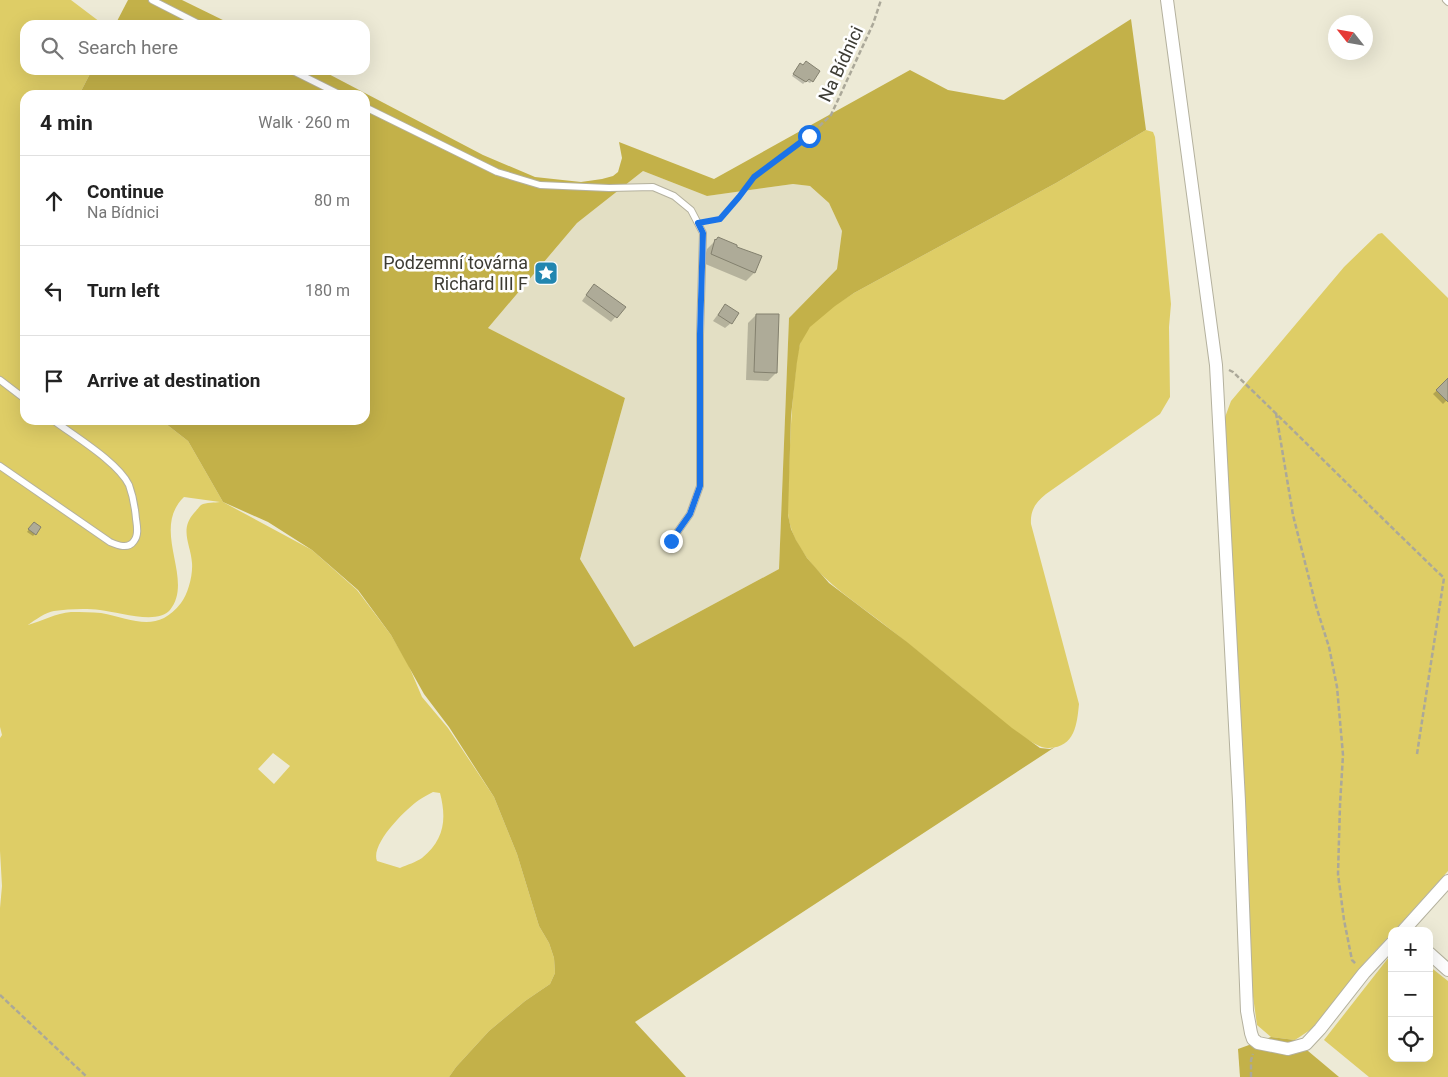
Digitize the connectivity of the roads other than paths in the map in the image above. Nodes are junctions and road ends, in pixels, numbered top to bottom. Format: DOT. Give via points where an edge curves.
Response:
graph roads {
  1 [pos="152,0"];
  2 [pos="1167,0"];
  3 [pos="191,20"];
  4 [pos="301,75"];
  5 [pos="331,90"];
  6 [pos="370,109"];
  7 [pos="0,380"];
  8 [pos="20,395"];
  9 [pos="60,425"];
  10 [pos="0,466"];
  11 [pos="671,541"];
  12 [pos="1448,881"];
  13 [pos="1407,927"];
  14 [pos="1388,946"];
  15 [pos="1433,957"];
  16 [pos="1448,970"];
  1 -- 3 [label="lane"];
  2 -- 14 [label="street" via="1216,365 1240,801 1247,1011 1253,1039 1288,1049 1306,1044"];
  4 -- 5 [label="lane"];
  6 -- 11 [label="lane" via="497,172 540,185 653,187 674,196 691,210 703,233 700,486 690,514"];
  7 -- 8 [label="lane"];
  9 -- 10 [label="lane" via="94,450 128,484 137,530 135,541 128,546 110,542"];
  12 -- 13 [label="street"];
  15 -- 16 [label="street"];
}
